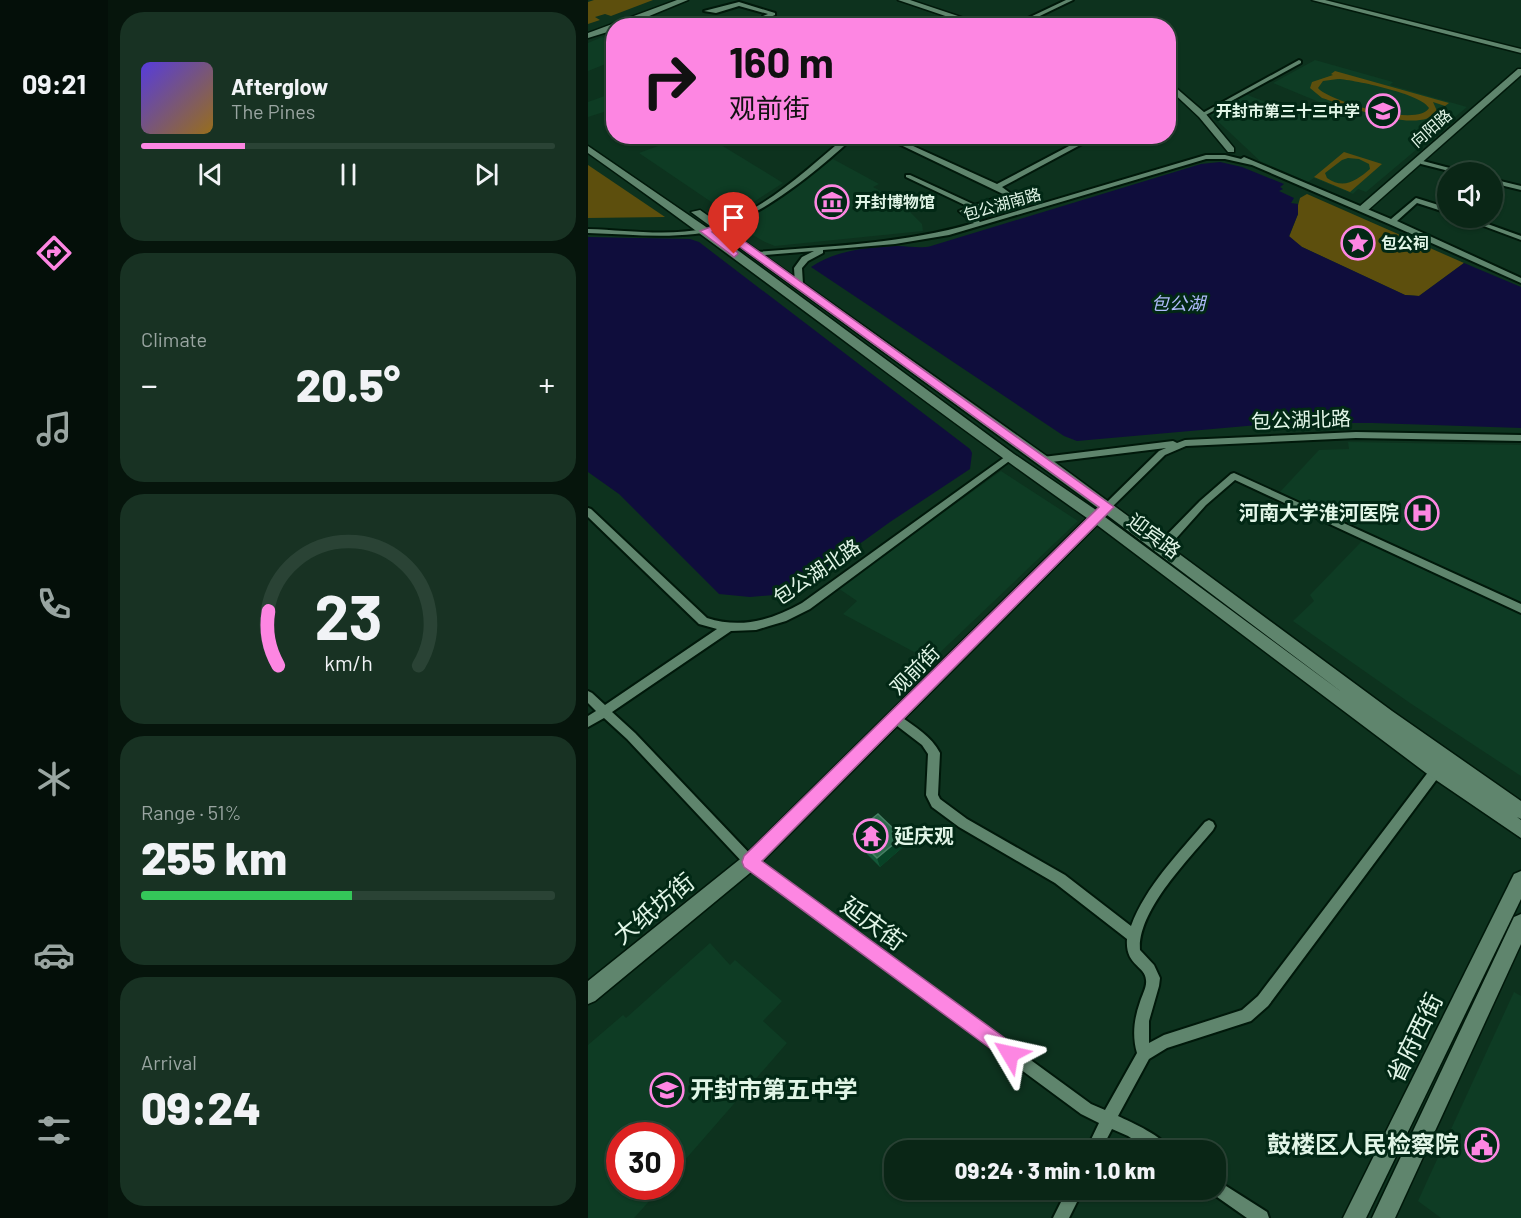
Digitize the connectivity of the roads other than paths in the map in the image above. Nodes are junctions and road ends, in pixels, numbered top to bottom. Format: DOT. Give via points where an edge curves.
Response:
graph roads {
  1 [pos="684,0"];
  2 [pos="902,0"];
  3 [pos="1070,0"];
  4 [pos="1316,0"];
  5 [pos="707,11"];
  6 [pos="636,18"];
  7 [pos="765,18"];
  8 [pos="959,18"];
  9 [pos="1031,18"];
  10 [pos="606,29"];
  11 [pos="588,36"];
  12 [pos="1521,51"];
  13 [pos="1299,62"];
  14 [pos="1521,71"];
  15 [pos="1521,79"];
  16 [pos="1176,91"];
  17 [pos="1202,115"];
  18 [pos="588,138"];
  19 [pos="842,144"];
  20 [pos="903,144"];
  21 [pos="1079,144"];
  22 [pos="588,149"];
  23 [pos="1231,150"];
  24 [pos="1206,157"];
  25 [pos="1250,163"];
  26 [pos="1423,163"];
  27 [pos="1437,166"];
  28 [pos="908,176"];
  29 [pos="1503,184"];
  30 [pos="997,187"];
  31 [pos="1521,189"];
  32 [pos="975,207"];
  33 [pos="1437,207"];
  34 [pos="1367,211"];
  35 [pos="1392,222"];
  36 [pos="980,225"];
  37 [pos="1494,228"];
  38 [pos="711,229"];
  39 [pos="588,231"];
  40 [pos="1521,238"];
  41 [pos="828,247"];
  42 [pos="757,254"];
  43 [pos="1521,281"];
  44 [pos="799,284"];
  45 [pos="1521,438"];
  46 [pos="1185,443"];
  47 [pos="1009,457"];
  48 [pos="1044,460"];
  49 [pos="588,511"];
  50 [pos="1102,512"];
  51 [pos="1160,549"];
  52 [pos="1521,609"];
  53 [pos="729,627"];
  54 [pos="588,696"];
  55 [pos="605,711"];
  56 [pos="896,719"];
  57 [pos="588,722"];
  58 [pos="1436,771"];
  59 [pos="1521,811"];
  60 [pos="1209,826"];
  61 [pos="1521,830"];
  62 [pos="750,862"];
  63 [pos="1521,880"];
  64 [pos="1521,922"];
  65 [pos="1135,937"];
  66 [pos="588,994"];
  67 [pos="1144,1054"];
  68 [pos="1108,1119"];
  69 [pos="1098,1140"];
  70 [pos="1147,1140"];
  71 [pos="1226,1194"];
  72 [pos="1070,1200"];
  73 [pos="1061,1218"];
  74 [pos="1261,1218"];
  75 [pos="1354,1218"];
  76 [pos="1383,1218"];
  1 -- 6 [label="street"];
  2 -- 8 [label="street"];
  3 -- 9 [label="street"];
  4 -- 12 [label="street"];
  5 -- 7 [label="street" via="739,3 773,14"];
  10 -- 11 [label="street"];
  13 -- 17 [label="street"];
  14 -- 34 [label="street, 向阳路" via="1425,153"];
  15 -- 26 [label="street, 向阳路"];
  16 -- 17 [label="street"];
  17 -- 23 [label="street"];
  18 -- 38 [label="street, 迎宾路"];
  19 -- 38 [label="street" via="781,191 740,217"];
  20 -- 30 [label="street"];
  21 -- 30 [label="street"];
  22 -- 38 [label="street, 迎宾路"];
  23 -- 24 [label="street"];
  23 -- 25 [label="street"];
  24 -- 25 [label="street, 包公湖南路"];
  24 -- 36 [label="street, 包公湖南路"];
  25 -- 34 [label="street"];
  26 -- 27 [label="street"];
  26 -- 34 [label="street, 向阳路"];
  28 -- 32 [label="street"];
  29 -- 31 [label="street"];
  30 -- 32 [label="street" via="1008,195"];
  32 -- 36 [label="street" via="963,211"];
  33 -- 35 [label="street" via="1416,200"];
  34 -- 35 [label="street"];
  35 -- 43 [label="street"];
  36 -- 41 [label="street, 包公湖南路" via="918,239"];
  37 -- 40 [label="street"];
  38 -- 39 [label="street"];
  38 -- 42 [label="street, 迎宾路"];
  38 -- 47 [label="street, 迎宾路"];
  41 -- 42 [label="street, 包公湖南路"];
  41 -- 44 [label="street" via="801,264 796,273"];
  42 -- 44 [label="street, 迎宾路"];
  44 -- 48 [label="street, 迎宾路"];
  45 -- 46 [label="street, 包公湖北路" via="1356,435"];
  46 -- 48 [label="street"];
  46 -- 50 [label="street, 包公湖北路" via="1162,453"];
  47 -- 50 [label="street, 迎宾路"];
  47 -- 53 [label="street, 包公湖北路" via="806,606 767,624"];
  48 -- 50 [label="street, 迎宾路"];
  49 -- 53 [label="street, 包公湖北路" via="703,621"];
  50 -- 51 [label="street, 迎宾路"];
  50 -- 56 [label="street, 观前街"];
  50 -- 58 [label="street, 迎宾路"];
  51 -- 52 [label="street" via="1233,476"];
  51 -- 59 [label="street, 迎宾路"];
  53 -- 55 [label="street"];
  54 -- 55 [label="street, 延庆街"];
  55 -- 57 [label="street"];
  55 -- 62 [label="street, 延庆街"];
  56 -- 62 [label="street, 观前街"];
  56 -- 65 [label="street" via="934,753 932,795 936,804 1060,879"];
  58 -- 61 [label="street, 迎宾路"];
  58 -- 67 [label="street" via="1263,1001 1246,1016 1164,1042"];
  60 -- 65 [label="street" via="1146,906"];
  62 -- 66 [label="street, 大纸坊街"];
  62 -- 68 [label="street, 延庆街" via="1086,1109"];
  63 -- 75 [label="street, 省府西街"];
  64 -- 76 [label="street"];
  65 -- 67 [label="street" via="1135,956 1153,978 1142,1023"];
  67 -- 68 [label="street"];
  68 -- 69 [label="street"];
  68 -- 70 [label="street, 延庆街"];
  71 -- 74 [label="street"];
  72 -- 73 [label="street"];
}
